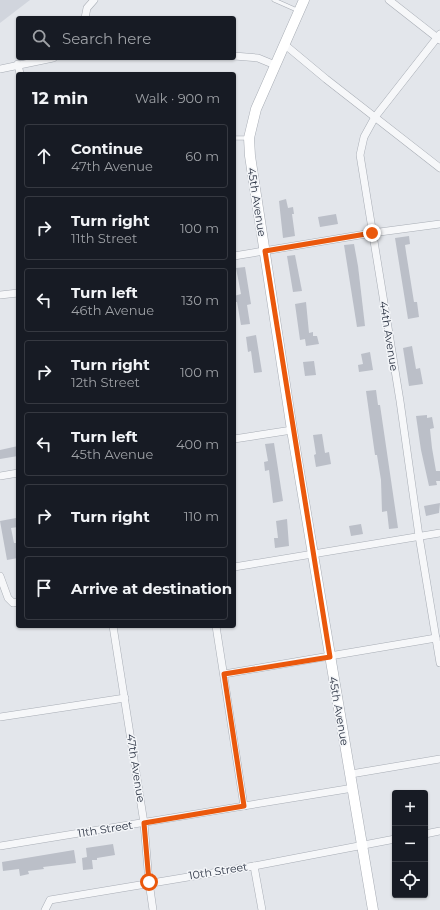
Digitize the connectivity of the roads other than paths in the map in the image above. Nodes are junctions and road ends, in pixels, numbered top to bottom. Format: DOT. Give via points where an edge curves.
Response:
graph roads {
  1 [pos="94,0"];
  2 [pos="274,0"];
  3 [pos="304,0"];
  4 [pos="389,0"];
  5 [pos="299,11"];
  6 [pos="85,16"];
  7 [pos="439,37"];
  8 [pos="284,44"];
  9 [pos="236,56"];
  10 [pos="41,60"];
  11 [pos="18,64"];
  12 [pos="275,65"];
  13 [pos="0,69"];
  14 [pos="20,72"];
  15 [pos="375,117"];
  16 [pos="236,138"];
  17 [pos="250,138"];
  18 [pos="440,168"];
  19 [pos="440,224"];
  20 [pos="372,233"];
  21 [pos="265,251"];
  22 [pos="236,256"];
  23 [pos="16,293"];
  24 [pos="0,296"];
  25 [pos="292,430"];
  26 [pos="236,439"];
  27 [pos="16,473"];
  28 [pos="0,476"];
  29 [pos="440,533"];
  30 [pos="419,536"];
  31 [pos="312,553"];
  32 [pos="236,567"];
  33 [pos="0,576"];
  34 [pos="16,602"];
  35 [pos="113,628"];
  36 [pos="216,628"];
  37 [pos="436,638"];
  38 [pos="330,657"];
  39 [pos="440,663"];
  40 [pos="224,674"];
  41 [pos="125,698"];
  42 [pos="0,717"];
  43 [pos="440,759"];
  44 [pos="351,774"];
  45 [pos="353,788"];
  46 [pos="244,806"];
  47 [pos="144,823"];
  48 [pos="440,831"];
  49 [pos="428,833"];
  50 [pos="392,839"];
  51 [pos="362,844"];
  52 [pos="0,846"];
  53 [pos="254,866"];
  54 [pos="149,882"];
  55 [pos="44,909"];
  56 [pos="154,910"];
  57 [pos="262,910"];
  58 [pos="373,910"];
  1 -- 6 [label="street" via="87,8"];
  2 -- 5 [label="lane"];
  3 -- 5 [label="street, 45th Avenue"];
  4 -- 7 [label="street"];
  5 -- 8 [label="street, 45th Avenue"];
  7 -- 15 [label="street, 44th Avenue"];
  8 -- 12 [label="street, 45th Avenue"];
  8 -- 15 [label="street"];
  9 -- 12 [label="street" via="258,58"];
  10 -- 11 [label="street"];
  11 -- 13 [label="street"];
  11 -- 14 [label="street"];
  12 -- 17 [label="street, 45th Avenue" via="256,109"];
  15 -- 18 [label="street"];
  15 -- 20 [label="street, 44th Avenue" via="364,137 360,155"];
  16 -- 17 [label="lane"];
  17 -- 21 [label="street, 45th Avenue" via="251,173"];
  19 -- 20 [label="street"];
  20 -- 21 [label="street"];
  20 -- 30 [label="street, 44th Avenue"];
  21 -- 22 [label="street"];
  21 -- 25 [label="street, 45th Avenue"];
  23 -- 24 [label="street"];
  25 -- 26 [label="street"];
  25 -- 31 [label="street, 45th Avenue"];
  27 -- 28 [label="street"];
  29 -- 30 [label="street"];
  30 -- 31 [label="street"];
  30 -- 37 [label="street, 44th Avenue"];
  31 -- 32 [label="street"];
  31 -- 38 [label="street, 45th Avenue"];
  33 -- 34 [label="street" via="8,598"];
  35 -- 41 [label="street, 47th Avenue"];
  36 -- 40 [label="street"];
  37 -- 38 [label="street"];
  37 -- 39 [label="street, 44th Avenue"];
  38 -- 40 [label="street"];
  38 -- 44 [label="street, 45th Avenue"];
  40 -- 46 [label="street"];
  41 -- 42 [label="street"];
  41 -- 47 [label="street, 47th Avenue"];
  43 -- 44 [label="street"];
  44 -- 45 [label="street, 45th Avenue"];
  45 -- 46 [label="street, 11th Street"];
  45 -- 51 [label="street, 45th Avenue"];
  46 -- 47 [label="street, 11th Street"];
  47 -- 52 [label="street, 11th Street"];
  47 -- 54 [label="street, 47th Avenue"];
  48 -- 49 [label="street"];
  50 -- 51 [label="street, 10th Street"];
  51 -- 53 [label="street, 10th Street"];
  51 -- 58 [label="street, 45th Avenue"];
  53 -- 54 [label="street, 10th Street"];
  53 -- 57 [label="street"];
  54 -- 55 [label="street, 10th Street" via="50,900"];
  54 -- 56 [label="street, 47th Avenue"];
}
